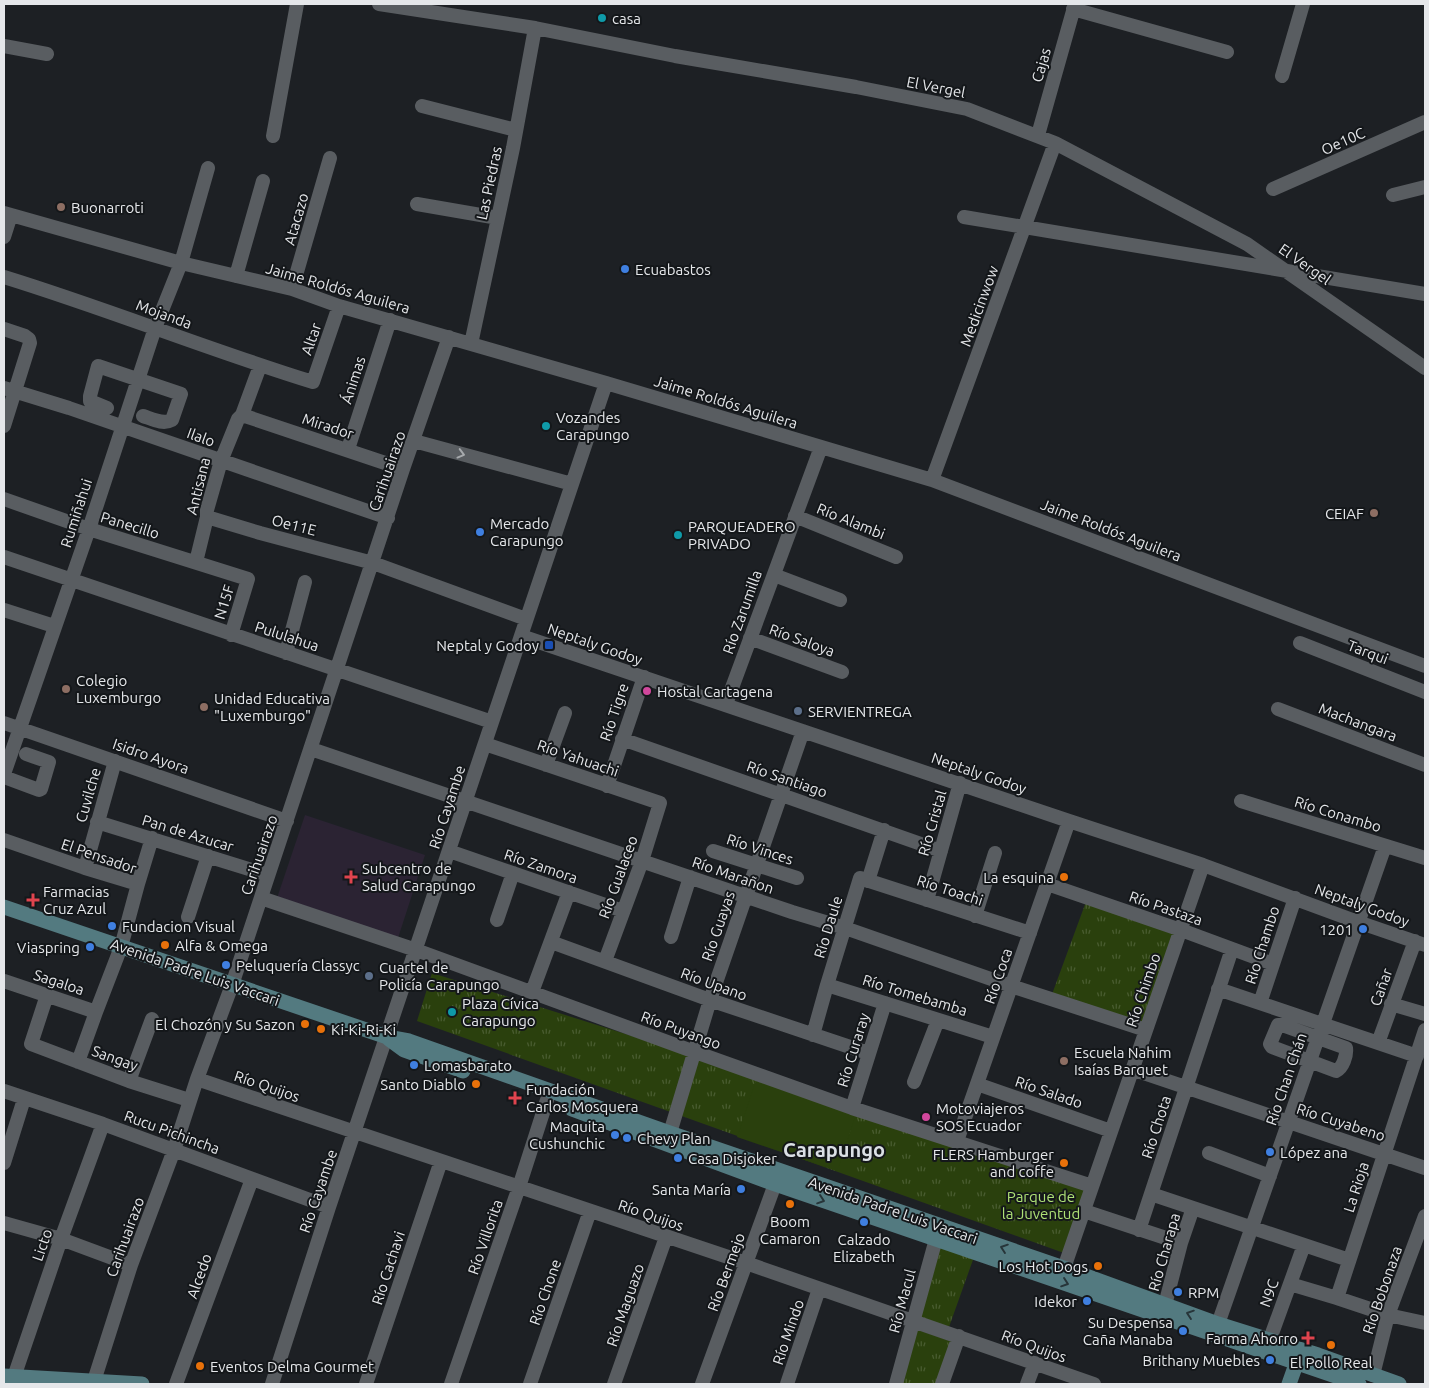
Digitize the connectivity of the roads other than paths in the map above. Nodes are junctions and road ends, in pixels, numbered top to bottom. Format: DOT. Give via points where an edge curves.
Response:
graph roads {
  1 [pos="297,4"];
  2 [pos="379,4"];
  3 [pos="1303,4"];
  4 [pos="1074,7"];
  5 [pos="535,28"];
  6 [pos="4,46"];
  7 [pos="1226,52"];
  8 [pos="47,54"];
  9 [pos="1282,76"];
  10 [pos="422,106"];
  11 [pos="1425,122"];
  12 [pos="516,130"];
  13 [pos="1038,135"];
  14 [pos="273,136"];
  15 [pos="1055,143"];
  16 [pos="330,158"];
  17 [pos="208,168"];
  18 [pos="263,181"];
  19 [pos="1425,187"];
  20 [pos="1273,189"];
  21 [pos="1393,195"];
  22 [pos="417,204"];
  23 [pos="8,214"];
  24 [pos="964,217"];
  25 [pos="498,218"];
  26 [pos="4,237"];
  27 [pos="181,263"];
  28 [pos="4,276"];
  29 [pos="236,276"];
  30 [pos="1304,284"];
  31 [pos="292,289"];
  32 [pos="1425,293"];
  33 [pos="339,306"];
  34 [pos="390,320"];
  35 [pos="155,328"];
  36 [pos="4,329"];
  37 [pos="449,337"];
  38 [pos="471,344"];
  39 [pos="260,366"];
  40 [pos="1425,368"];
  41 [pos="137,380"];
  42 [pos="313,382"];
  43 [pos="606,383"];
  44 [pos="9,390"];
  45 [pos="107,408"];
  46 [pos="242,415"];
  47 [pos="143,416"];
  48 [pos="4,426"];
  49 [pos="121,426"];
  50 [pos="414,441"];
  51 [pos="820,447"];
  52 [pos="348,449"];
  53 [pos="221,461"];
  54 [pos="404,469"];
  55 [pos="932,480"];
  56 [pos="572,484"];
  57 [pos="4,499"];
  58 [pos="795,516"];
  59 [pos="207,517"];
  60 [pos="388,518"];
  61 [pos="89,529"];
  62 [pos="4,557"];
  63 [pos="896,557"];
  64 [pos="196,562"];
  65 [pos="373,563"];
  66 [pos="774,574"];
  67 [pos="248,579"];
  68 [pos="71,581"];
  69 [pos="305,582"];
  70 [pos="840,600"];
  71 [pos="4,610"];
  72 [pos="526,619"];
  73 [pos="54,626"];
  74 [pos="231,635"];
  75 [pos="521,636"];
  76 [pos="750,638"];
  77 [pos="1300,643"];
  78 [pos="286,653"];
  79 [pos="1425,666"];
  80 [pos="338,670"];
  81 [pos="842,672"];
  82 [pos="644,677"];
  83 [pos="1425,692"];
  84 [pos="726,704"];
  85 [pos="1278,709"];
  86 [pos="565,713"];
  87 [pos="492,722"];
  88 [pos="4,723"];
  89 [pos="20,728"];
  90 [pos="803,731"];
  91 [pos="622,739"];
  92 [pos="485,744"];
  93 [pos="311,749"];
  94 [pos="1425,752"];
  95 [pos="26,754"];
  96 [pos="115,761"];
  97 [pos="546,765"];
  98 [pos="1425,765"];
  99 [pos="4,775"];
  100 [pos="960,784"];
  101 [pos="607,786"];
  102 [pos="780,794"];
  103 [pos="465,801"];
  104 [pos="1241,801"];
  105 [pos="660,803"];
  106 [pos="287,820"];
  107 [pos="1069,821"];
  108 [pos="98,822"];
  109 [pos="884,830"];
  110 [pos="152,838"];
  111 [pos="4,840"];
  112 [pos="1385,846"];
  113 [pos="449,851"];
  114 [pos="713,851"];
  115 [pos="941,851"];
  116 [pos="995,853"];
  117 [pos="208,856"];
  118 [pos="1425,858"];
  119 [pos="642,861"];
  120 [pos="756,865"];
  121 [pos="1203,865"];
  122 [pos="85,868"];
  123 [pos="513,873"];
  124 [pos="268,875"];
  125 [pos="690,877"];
  126 [pos="797,878"];
  127 [pos="864,879"];
  128 [pos="138,884"];
  129 [pos="1047,884"];
  130 [pos="569,892"];
  131 [pos="745,896"];
  132 [pos="261,898"];
  133 [pos="1294,898"];
  134 [pos="927,900"];
  135 [pos="4,907"];
  136 [pos="623,911"];
  137 [pos="974,916"];
  138 [pos="188,917"];
  139 [pos="497,920"];
  140 [pos="1358,922"];
  141 [pos="845,928"];
  142 [pos="1181,930"];
  143 [pos="1030,933"];
  144 [pos="671,937"];
  145 [pos="123,940"];
  146 [pos="550,942"];
  147 [pos="1420,943"];
  148 [pos="1232,949"];
  149 [pos="416,950"];
  150 [pos="605,960"];
  151 [pos="1273,964"];
  152 [pos="4,981"];
  153 [pos="232,985"];
  154 [pos="827,985"];
  155 [pos="1011,986"];
  156 [pos="1218,989"];
  157 [pos="532,992"];
  158 [pos="47,995"];
  159 [pos="710,1000"];
  160 [pos="885,1003"];
  161 [pos="1260,1003"];
  162 [pos="1391,1004"];
  163 [pos="98,1008"];
  164 [pos="1425,1014"];
  165 [pos="152,1019"];
  166 [pos="938,1020"];
  167 [pos="1323,1024"];
  168 [pos="1146,1030"];
  169 [pos="1425,1030"];
  170 [pos="814,1035"];
  171 [pos="387,1037"];
  172 [pos="993,1037"];
  173 [pos="1318,1038"];
  174 [pos="1378,1043"];
  175 [pos="695,1052"];
  176 [pos="868,1053"];
  177 [pos="1417,1056"];
  178 [pos="1310,1061"];
  179 [pos="78,1062"];
  180 [pos="1132,1070"];
  181 [pos="197,1079"];
  182 [pos="130,1081"];
  183 [pos="914,1082"];
  184 [pos="977,1084"];
  185 [pos="1186,1088"];
  186 [pos="4,1091"];
  187 [pos="24,1099"];
  188 [pos="190,1100"];
  189 [pos="547,1100"];
  190 [pos="852,1108"];
  191 [pos="1288,1122"];
  192 [pos="103,1124"];
  193 [pos="1111,1131"];
  194 [pos="355,1132"];
  195 [pos="670,1133"];
  196 [pos="957,1141"];
  197 [pos="174,1150"];
  198 [pos="1209,1153"];
  199 [pos="1384,1154"];
  200 [pos="441,1161"];
  201 [pos="4,1163"];
  202 [pos="1425,1168"];
  203 [pos="1270,1176"];
  204 [pos="777,1178"];
  205 [pos="252,1179"];
  206 [pos="1092,1186"];
  207 [pos="519,1187"];
  208 [pos="1151,1194"];
  209 [pos="329,1207"];
  210 [pos="1193,1208"];
  211 [pos="590,1211"];
  212 [pos="1084,1211"];
  213 [pos="1425,1216"];
  214 [pos="4,1223"];
  215 [pos="1252,1228"];
  216 [pos="1139,1230"];
  217 [pos="938,1232"];
  218 [pos="666,1237"];
  219 [pos="61,1239"];
  220 [pos="1181,1243"];
  221 [pos="1304,1245"];
  222 [pos="1349,1260"];
  223 [pos="746,1263"];
  224 [pos="131,1265"];
  225 [pos="1064,1268"];
  226 [pos="1290,1284"];
  227 [pos="819,1289"];
  228 [pos="1337,1298"];
  229 [pos="1165,1305"];
  230 [pos="1388,1315"];
  231 [pos="913,1321"];
  232 [pos="1425,1323"];
  233 [pos="1218,1324"];
  234 [pos="959,1336"];
  235 [pos="1268,1346"];
  236 [pos="1299,1356"];
  237 [pos="1035,1363"];
  238 [pos="1372,1375"];
  239 [pos="9,1376"];
  240 [pos="94,1381"];
  241 [pos="142,1384"];
  242 [pos="176,1384"];
  243 [pos="272,1384"];
  244 [pos="366,1384"];
  245 [pos="451,1384"];
  246 [pos="530,1384"];
  247 [pos="614,1384"];
  248 [pos="702,1384"];
  249 [pos="787,1384"];
  250 [pos="896,1384"];
  251 [pos="942,1384"];
  252 [pos="1027,1384"];
  253 [pos="1094,1384"];
  254 [pos="1289,1384"];
  255 [pos="1359,1384"];
  256 [pos="1399,1384"];
  1 -- 14 [label="street"];
  2 -- 5 [label="street, El Vergel"];
  3 -- 9 [label="street"];
  4 -- 7 [label="street"];
  4 -- 13 [label="street, Cajas"];
  5 -- 12 [label="street, Las Piedras"];
  5 -- 13 [label="street, El Vergel" via="967,109"];
  6 -- 8 [label="street"];
  10 -- 12 [label="street"];
  11 -- 20 [label="street, Oe10C"];
  12 -- 25 [label="street, Las Piedras"];
  13 -- 15 [label="street, El Vergel"];
  15 -- 30 [label="street, El Vergel" via="1247,244"];
  15 -- 55 [label="street, Medicinwow"];
  16 -- 31 [label="street, Atacazo"];
  17 -- 27 [label="street, Rumiñahui"];
  18 -- 29 [label="street"];
  19 -- 21 [label="street"];
  22 -- 25 [label="street"];
  23 -- 26 [label="street"];
  23 -- 27 [label="street, Jaime Roldós Aguilera"];
  24 -- 32 [label="street"];
  25 -- 38 [label="street, Las Piedras"];
  27 -- 29 [label="street, Jaime Roldós Aguilera"];
  27 -- 35 [label="street, Rumiñahui"];
  28 -- 35 [label="street, Mojanda"];
  29 -- 31 [label="street, Jaime Roldós Aguilera"];
  30 -- 32 [label="street"];
  30 -- 40 [label="street, El Vergel"];
  31 -- 33 [label="street, Jaime Roldós Aguilera"];
  33 -- 34 [label="street, Jaime Roldós Aguilera"];
  33 -- 42 [label="street, Altar"];
  34 -- 37 [label="street, Jaime Roldós Aguilera"];
  34 -- 52 [label="street, Ánimas"];
  35 -- 39 [label="street, Mojanda"];
  35 -- 41 [label="street, Rumiñahui"];
  36 -- 44 [label="street" via="25,336 30,343"];
  37 -- 38 [label="street, Jaime Roldós Aguilera"];
  37 -- 50 [label="street, Carihuairazo"];
  38 -- 43 [label="street, Jaime Roldós Aguilera"];
  39 -- 42 [label="street, Mojanda"];
  39 -- 46 [label="street, Antisana"];
  41 -- 45 [label="street" via="98,366 90,401"];
  41 -- 47 [label="street" via="181,394 172,420 165,423"];
  41 -- 49 [label="street, Rumiñahui"];
  43 -- 51 [label="street, Jaime Roldós Aguilera"];
  43 -- 56 [label="street, Río Cayambe"];
  44 -- 48 [label="street"];
  44 -- 49 [label="street, Ilalo"];
  46 -- 52 [label="street, Mirador"];
  46 -- 53 [label="street, Antisana"];
  49 -- 53 [label="street, Ilalo"];
  49 -- 61 [label="street, Rumiñahui"];
  50 -- 54 [label="street, Carihuairazo"];
  50 -- 56 [label="street, one-way"];
  51 -- 55 [label="street, Jaime Roldós Aguilera"];
  51 -- 58 [label="street, Río Zarumilla"];
  52 -- 54 [label="street, Mirador"];
  53 -- 59 [label="street, Antisana"];
  53 -- 60 [label="street, Ilalo"];
  54 -- 60 [label="street, Carihuairazo"];
  55 -- 79 [label="street, Jaime Roldós Aguilera"];
  56 -- 72 [label="street, Río Cayambe"];
  57 -- 61 [label="street, Panecillo"];
  58 -- 63 [label="street, Río Alambi"];
  58 -- 66 [label="street, Río Zarumilla"];
  59 -- 64 [label="street, Antisana"];
  59 -- 65 [label="street, Oe11E"];
  60 -- 65 [label="street, Carihuairazo"];
  61 -- 64 [label="street, Panecillo"];
  61 -- 68 [label="street, Rumiñahui"];
  62 -- 68 [label="street, Pululahua"];
  64 -- 67 [label="street, Panecillo"];
  65 -- 72 [label="street, Oe11E"];
  65 -- 80 [label="street, Carihuairazo"];
  66 -- 70 [label="street"];
  66 -- 76 [label="street, Río Zarumilla"];
  67 -- 74 [label="street, N15F"];
  68 -- 73 [label="street, Rumiñahui"];
  68 -- 74 [label="street, Pululahua"];
  69 -- 78 [label="street"];
  71 -- 73 [label="street"];
  72 -- 75 [label="street, Río Cayambe"];
  73 -- 89 [label="street, Rumiñahui"];
  74 -- 78 [label="street, Pululahua"];
  75 -- 82 [label="street, Neptaly Godoy"];
  75 -- 87 [label="street, Río Cayambe"];
  76 -- 81 [label="street, Río Saloya"];
  76 -- 84 [label="street, Río Zarumilla"];
  77 -- 83 [label="street, Tarqui"];
  78 -- 80 [label="street, Pululahua"];
  80 -- 87 [label="street, Pululahua"];
  80 -- 93 [label="street, Carihuairazo"];
  82 -- 84 [label="street, Neptaly Godoy"];
  82 -- 91 [label="street, Río Tigre"];
  84 -- 90 [label="street, Neptaly Godoy"];
  85 -- 98 [label="street, Machangara"];
  86 -- 97 [label="street"];
  87 -- 92 [label="street, Río Cayambe"];
  88 -- 89 [label="street, Isidro Ayora"];
  89 -- 96 [label="street, Isidro Ayora"];
  89 -- 99 [label="street, Rumiñahui"];
  90 -- 100 [label="street, Neptaly Godoy"];
  90 -- 102 [label="street, Río Guayas"];
  91 -- 101 [label="street, Río Tigre"];
  91 -- 102 [label="street, Río Santiago"];
  92 -- 97 [label="street, Río Yahuachi"];
  92 -- 103 [label="street, Río Cayambe"];
  93 -- 103 [label="street, Río Marañon"];
  93 -- 106 [label="street, Carihuairazo"];
  94 -- 98 [label="street"];
  95 -- 99 [label="street" via="49,762 41,789"];
  96 -- 106 [label="street, Isidro Ayora"];
  96 -- 108 [label="street, Cuvilche"];
  97 -- 101 [label="street, Río Yahuachi"];
  100 -- 107 [label="street, Neptaly Godoy"];
  100 -- 115 [label="street, Río Cristal"];
  101 -- 105 [label="street, Río Yahuachi"];
  102 -- 109 [label="street, Río Santiago"];
  102 -- 120 [label="street, Río Guayas"];
  103 -- 113 [label="street, Río Cayambe"];
  103 -- 119 [label="street, Río Marañon"];
  104 -- 112 [label="street, Río Conambo"];
  105 -- 119 [label="street, Río Gualaceo"];
  106 -- 124 [label="street, Carihuairazo"];
  107 -- 121 [label="street, Neptaly Godoy"];
  107 -- 129 [label="street, Río Coca"];
  108 -- 110 [label="street, Pan de Azucar"];
  108 -- 122 [label="street, Cuvilche"];
  109 -- 115 [label="street, Río Santiago"];
  109 -- 127 [label="street, Río Daule"];
  110 -- 117 [label="street, Pan de Azucar"];
  110 -- 128 [label="street"];
  111 -- 122 [label="street, El Pensador"];
  112 -- 118 [label="street, Río Conambo"];
  112 -- 140 [label="street, Río Chan Chán"];
  113 -- 123 [label="street, Río Zamora"];
  113 -- 149 [label="street, Río Cayambe"];
  114 -- 120 [label="street, Río Vinces"];
  115 -- 134 [label="street, Río Cristal"];
  116 -- 137 [label="street"];
  117 -- 124 [label="street, Pan de Azucar"];
  117 -- 138 [label="street"];
  119 -- 125 [label="street, Río Marañon"];
  119 -- 136 [label="street, Río Gualaceo"];
  120 -- 126 [label="street, Río Vinces"];
  120 -- 131 [label="street, Río Guayas"];
  121 -- 133 [label="street, Neptaly Godoy"];
  121 -- 142 [label="street, Río Chimbo"];
  122 -- 128 [label="street, El Pensador"];
  123 -- 130 [label="street, Río Zamora"];
  123 -- 139 [label="street"];
  124 -- 132 [label="street, Carihuairazo"];
  125 -- 131 [label="street, Río Marañon"];
  125 -- 144 [label="street"];
  127 -- 134 [label="street, Río Toachi"];
  127 -- 141 [label="street, Río Daule"];
  128 -- 145 [label="street, El Pensador"];
  129 -- 142 [label="street, Río Pastaza"];
  129 -- 143 [label="street, Río Coca"];
  130 -- 136 [label="street, Río Zamora"];
  130 -- 146 [label="street"];
  131 -- 141 [label="street, Río Marañon"];
  131 -- 159 [label="street, Río Guayas"];
  132 -- 149 [label="street, Río Puyango"];
  132 -- 153 [label="street, Carihuairazo"];
  133 -- 140 [label="street, Neptaly Godoy"];
  133 -- 151 [label="street, Río Chambo"];
  134 -- 137 [label="street, Río Toachi"];
  135 -- 145 [label="main road, Avenida Padre Luis Vaccari"];
  136 -- 150 [label="street, Río Gualaceo"];
  137 -- 143 [label="street, Río Toachi"];
  140 -- 147 [label="street, Neptaly Godoy"];
  140 -- 167 [label="street, Río Chan Chán"];
  141 -- 154 [label="street, Río Daule"];
  141 -- 155 [label="street, Río Marañon"];
  142 -- 148 [label="street, Río Pastaza"];
  142 -- 168 [label="street, Río Chimbo"];
  143 -- 155 [label="street, Río Coca"];
  145 -- 153 [label="main road, Avenida Padre Luis Vaccari"];
  145 -- 163 [label="street, El Pensador"];
  146 -- 150 [label="street, Río Upano"];
  146 -- 157 [label="street"];
  147 -- 162 [label="street, Cañar"];
  148 -- 151 [label="street, Río Pastaza"];
  148 -- 156 [label="street, Río Chota"];
  149 -- 157 [label="street, Río Puyango"];
  149 -- 171 [label="street, Río Cayambe"];
  150 -- 159 [label="street, Río Upano"];
  151 -- 161 [label="street, Río Chambo"];
  152 -- 158 [label="street, Sagaloa"];
  153 -- 171 [label="main road, Avenida Padre Luis Vaccari"];
  153 -- 181 [label="street, Carihuairazo"];
  154 -- 160 [label="street, Río Tomebamba"];
  154 -- 170 [label="street, Río Daule"];
  155 -- 168 [label="street, Río Marañon"];
  155 -- 172 [label="street, Río Coca"];
  156 -- 161 [label="street"];
  156 -- 185 [label="street, Río Chota"];
  157 -- 175 [label="street, Río Puyango"];
  158 -- 163 [label="street, Sagaloa"];
  158 -- 179 [label="street, Sangay" via="30,1044"];
  159 -- 170 [label="street, Río Upano"];
  159 -- 175 [label="street, Río Guayas"];
  160 -- 166 [label="street, Río Tomebamba"];
  160 -- 176 [label="street, Río Curaray"];
  161 -- 167 [label="street"];
  162 -- 164 [label="street"];
  162 -- 174 [label="street, Cañar"];
  163 -- 179 [label="street, El Pensador"];
  165 -- 182 [label="street"];
  166 -- 172 [label="street, Río Tomebamba"];
  166 -- 183 [label="street"];
  167 -- 173 [label="street, Río Chan Chán"];
  167 -- 174 [label="street"];
  168 -- 180 [label="street, Río Chimbo"];
  169 -- 177 [label="street, La Rioja"];
  170 -- 176 [label="street, Río Upano"];
  171 -- 189 [label="main road, Avenida Padre Luis Vaccari" via="404,1050"];
  171 -- 194 [label="street, Río Cayambe"];
  171 -- 195 [label="main road, Avenida Padre Luis Vaccari" via="409,1041"];
  172 -- 184 [label="street, Río Coca"];
  173 -- 178 [label="street, Río Chan Chán"];
  173 -- 178 [label="street" via="1346,1048 1341,1068 1336,1071"];
  173 -- 178 [label="street" via="1278,1025 1270,1044"];
  174 -- 177 [label="street"];
  175 -- 190 [label="street, Río Puyango"];
  175 -- 195 [label="street, Río Guayas"];
  176 -- 190 [label="street, Río Curaray"];
  177 -- 199 [label="street, La Rioja"];
  178 -- 191 [label="street, Río Chan Chán"];
  179 -- 182 [label="street, Sangay"];
  180 -- 185 [label="street, Río Cuyabeno"];
  180 -- 193 [label="street, Río Chimbo"];
  181 -- 188 [label="street, Carihuairazo"];
  181 -- 194 [label="street, Río Quijos"];
  182 -- 188 [label="street, Sangay"];
  184 -- 193 [label="street, Río Salado"];
  184 -- 196 [label="street, Río Coca"];
  185 -- 191 [label="street, Río Cuyabeno"];
  185 -- 208 [label="street, Río Chota"];
  186 -- 187 [label="street, Rucu Pichincha"];
  187 -- 192 [label="street, Rucu Pichincha"];
  187 -- 201 [label="street"];
  188 -- 197 [label="street, Carihuairazo"];
  189 -- 204 [label="main road, Avenida Padre Luis Vaccari"];
  189 -- 207 [label="street, Río Villorita"];
  190 -- 196 [label="street, Río Puyango"];
  191 -- 199 [label="street, Río Cuyabeno"];
  191 -- 203 [label="street, Río Chan Chán"];
  192 -- 197 [label="street, Rucu Pichincha"];
  192 -- 219 [label="street, Licto"];
  193 -- 206 [label="street, Río Chimbo"];
  194 -- 200 [label="street, Río Quijos"];
  194 -- 209 [label="street, Río Cayambe"];
  195 -- 204 [label="main road, Avenida Padre Luis Vaccari"];
  196 -- 206 [label="street, Río Puyango"];
  197 -- 205 [label="street, Rucu Pichincha"];
  197 -- 224 [label="street, Carihuairazo"];
  198 -- 203 [label="street"];
  199 -- 202 [label="street, Río Cuyabeno"];
  199 -- 222 [label="street, La Rioja"];
  200 -- 207 [label="street, Río Quijos"];
  200 -- 244 [label="street, Río Cachavi"];
  203 -- 215 [label="street, Río Chan Chán"];
  204 -- 217 [label="main road, Avenida Padre Luis Vaccari"];
  204 -- 223 [label="street, Río Bermejo"];
  205 -- 209 [label="street, Rucu Pichincha"];
  205 -- 242 [label="street, Alcedo"];
  206 -- 212 [label="street, Río Chimbo"];
  207 -- 211 [label="street, Río Quijos"];
  207 -- 245 [label="street, Río Villorita"];
  208 -- 210 [label="street"];
  208 -- 216 [label="street, Río Chota"];
  209 -- 243 [label="street, Río Cayambe"];
  210 -- 215 [label="street"];
  210 -- 220 [label="street, Río Charapa"];
  211 -- 218 [label="street, Río Quijos"];
  211 -- 246 [label="street, Río Chone"];
  212 -- 216 [label="street"];
  212 -- 225 [label="street, Río Chimbo"];
  213 -- 230 [label="street, Río Bobonaza"];
  214 -- 219 [label="street"];
  215 -- 221 [label="street"];
  215 -- 233 [label="street, Río Chan Chán"];
  216 -- 220 [label="street"];
  225 -- 217 [label="main road, Avenida Padre Luis Vaccari, one-way"];
  217 -- 231 [label="street, Río Macul"];
  217 -- 235 [label="main road, Avenida Padre Luis Vaccari, one-way"];
  218 -- 223 [label="street, Río Quijos"];
  218 -- 247 [label="street, Río Maguazo"];
  219 -- 224 [label="street"];
  219 -- 239 [label="street, Licto"];
  220 -- 229 [label="street, Río Charapa"];
  221 -- 222 [label="street"];
  221 -- 226 [label="street, N9C"];
  222 -- 228 [label="street, La Rioja"];
  223 -- 227 [label="street, Río Quijos"];
  223 -- 248 [label="street, Río Bermejo"];
  224 -- 240 [label="street, Carihuairazo"];
  225 -- 229 [label="main road, Avenida Padre Luis Vaccari"];
  226 -- 228 [label="street"];
  226 -- 235 [label="street, N9C"];
  227 -- 231 [label="street, Río Quijos"];
  227 -- 249 [label="street, Río Mindo"];
  228 -- 230 [label="street"];
  233 -- 229 [label="main road, Avenida Padre Luis Vaccari, one-way"];
  230 -- 232 [label="street"];
  230 -- 238 [label="street, Río Bobonaza"];
  231 -- 234 [label="street, Río Quijos"];
  231 -- 250 [label="street, Río Macul"];
  233 -- 235 [label="main road, Avenida Padre Luis Vaccari"];
  234 -- 237 [label="street, Río Quijos"];
  234 -- 251 [label="street"];
  235 -- 236 [label="main road, Avenida Padre Luis Vaccari"];
  236 -- 238 [label="main road, Avenida Padre Luis Vaccari"];
  236 -- 254 [label="main road"];
  236 -- 255 [label="main road, Avenida Padre Luis Vaccari"];
  237 -- 252 [label="street"];
  237 -- 253 [label="street, Río Quijos"];
  238 -- 256 [label="main road, Avenida Padre Luis Vaccari"];
  239 -- 240 [label="main road"];
  240 -- 241 [label="main road"];
}
